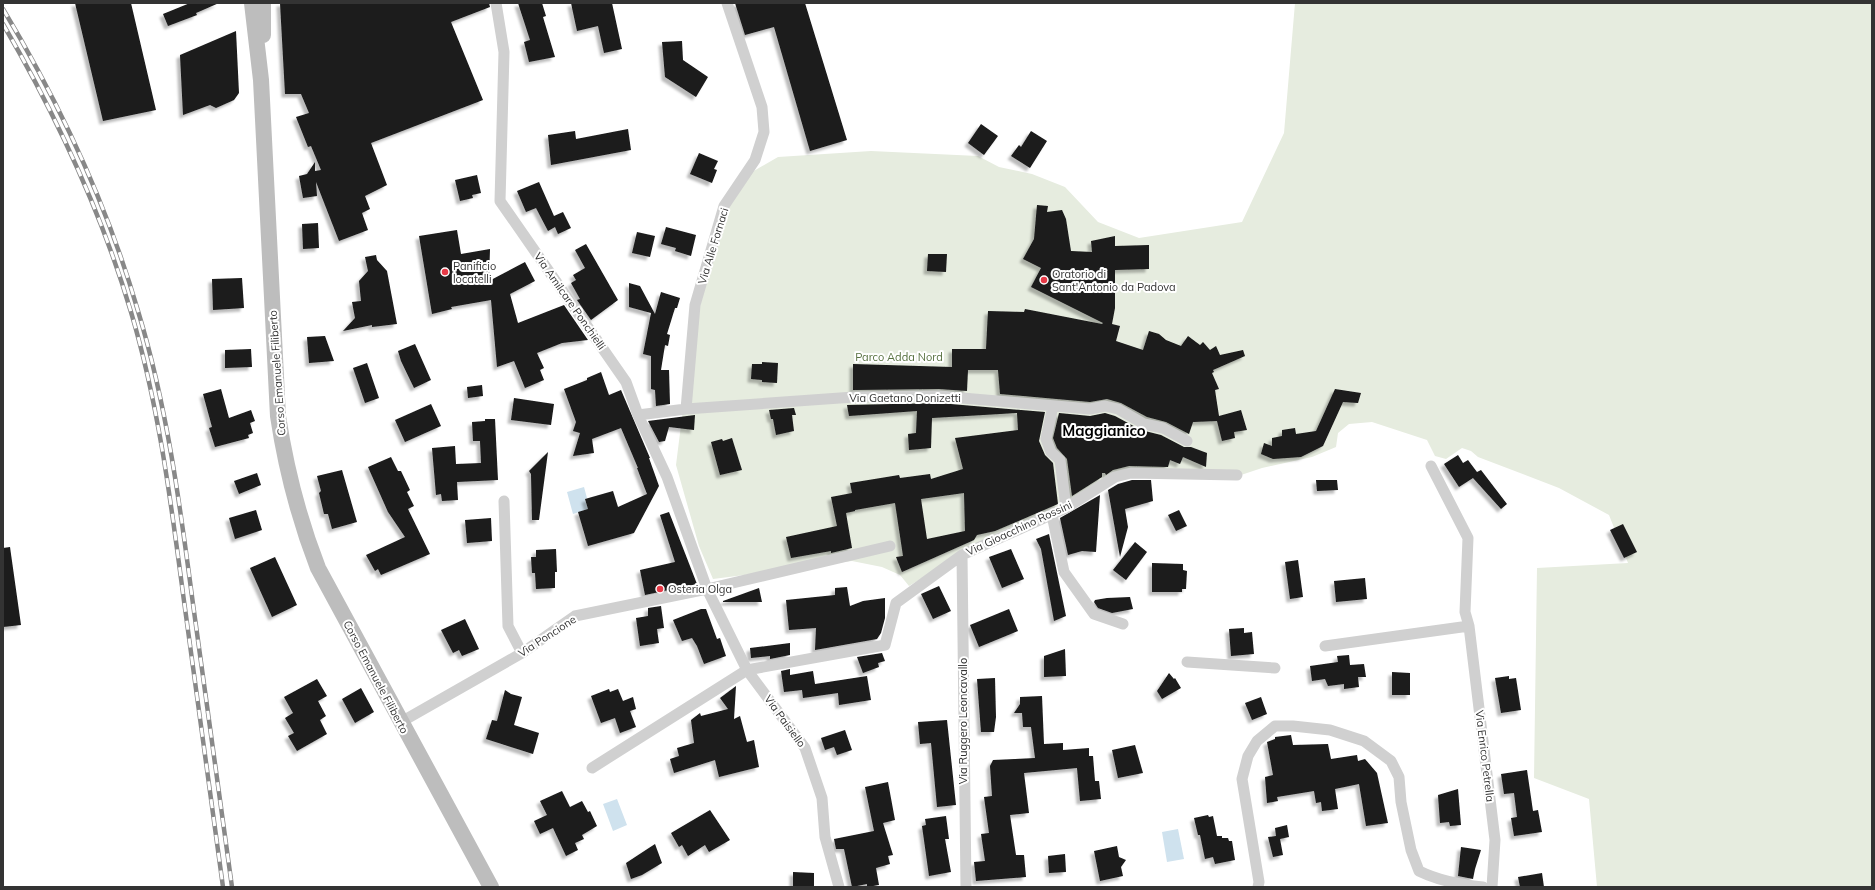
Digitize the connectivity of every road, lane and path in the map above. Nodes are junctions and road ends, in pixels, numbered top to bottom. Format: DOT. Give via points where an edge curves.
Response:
graph roads {
  1 [pos="252,3"];
  2 [pos="263,3"];
  3 [pos="496,3"];
  4 [pos="727,3"];
  5 [pos="261,80"];
  6 [pos="1053,406"];
  7 [pos="686,409"];
  8 [pos="638,415"];
  9 [pos="1187,441"];
  10 [pos="1431,466"];
  11 [pos="1237,475"];
  12 [pos="504,501"];
  13 [pos="1066,508"];
  14 [pos="1052,515"];
  15 [pos="890,546"];
  16 [pos="962,555"];
  17 [pos="707,589"];
  18 [pos="1123,624"];
  19 [pos="1469,626"];
  20 [pos="1325,646"];
  21 [pos="522,653"];
  22 [pos="1187,662"];
  23 [pos="1275,668"];
  24 [pos="747,670"];
  25 [pos="401,722"];
  26 [pos="592,768"];
  27 [pos="491,887"];
  28 [pos="839,887"];
  29 [pos="966,887"];
  30 [pos="1258,887"];
  31 [pos="1483,887"];
  32 [pos="1492,887"];
  1 -- 5 [label="main road, Corso Emanuele Filiberto"];
  2 -- 5 [label="main road"];
  3 -- 8 [label="street, Via Amilcare Ponchielli" via="504,52 500,201 626,382"];
  4 -- 7 [label="street, Via Alle Fornaci" via="762,107 764,132 755,160 724,206 695,305"];
  5 -- 25 [label="main road, Corso Emanuele Filiberto" via="275,378 285,460 298,513 318,568"];
  6 -- 7 [label="street, Via Gaetano Donizetti" via="939,396 854,397"];
  6 -- 9 [label="street, Via Gaetano Donizetti" via="1090,409 1105,406 1118,409 1144,424 1164,428"];
  6 -- 13 [label="street" via="1046,439 1051,452 1060,460"];
  7 -- 8 [label="street"];
  8 -- 17 [label="street, Via Amilcare Ponchielli" via="666,478"];
  10 -- 19 [label="street, Via Enrico Petrella" via="1468,538 1465,612"];
  11 -- 13 [label="street, Via Gioacchino Rossini" via="1132,473 1115,477"];
  12 -- 21 [label="street" via="508,626"];
  13 -- 14 [label="street, Via Gioacchino Rossini"];
  14 -- 16 [label="street, Via Gioacchino Rossini"];
  14 -- 18 [label="street" via="1064,572 1094,614"];
  15 -- 17 [label="street, Via Poncione"];
  16 -- 24 [label="street, Via Gioacchino Rossini" via="896,603 885,645"];
  16 -- 29 [label="street, Via Ruggero Leoncavallo"];
  17 -- 21 [label="street, Via Poncione" via="575,616"];
  17 -- 24 [label="street, Via Paisiello"];
  19 -- 20 [label="street"];
  19 -- 32 [label="street, Via Enrico Petrella" via="1495,840"];
  21 -- 25 [label="street, Via Poncione"];
  22 -- 23 [label="street"];
  24 -- 26 [label="street"];
  24 -- 28 [label="street, Via Paisiello" via="805,748 822,798 825,837"];
  25 -- 27 [label="main road, Corso Emanuele Filiberto"];
  30 -- 31 [label="street" via="1242,779 1248,756 1257,741 1275,726 1330,730 1364,741 1391,761 1399,777 1401,802 1411,850 1419,872 1430,877"];
}
